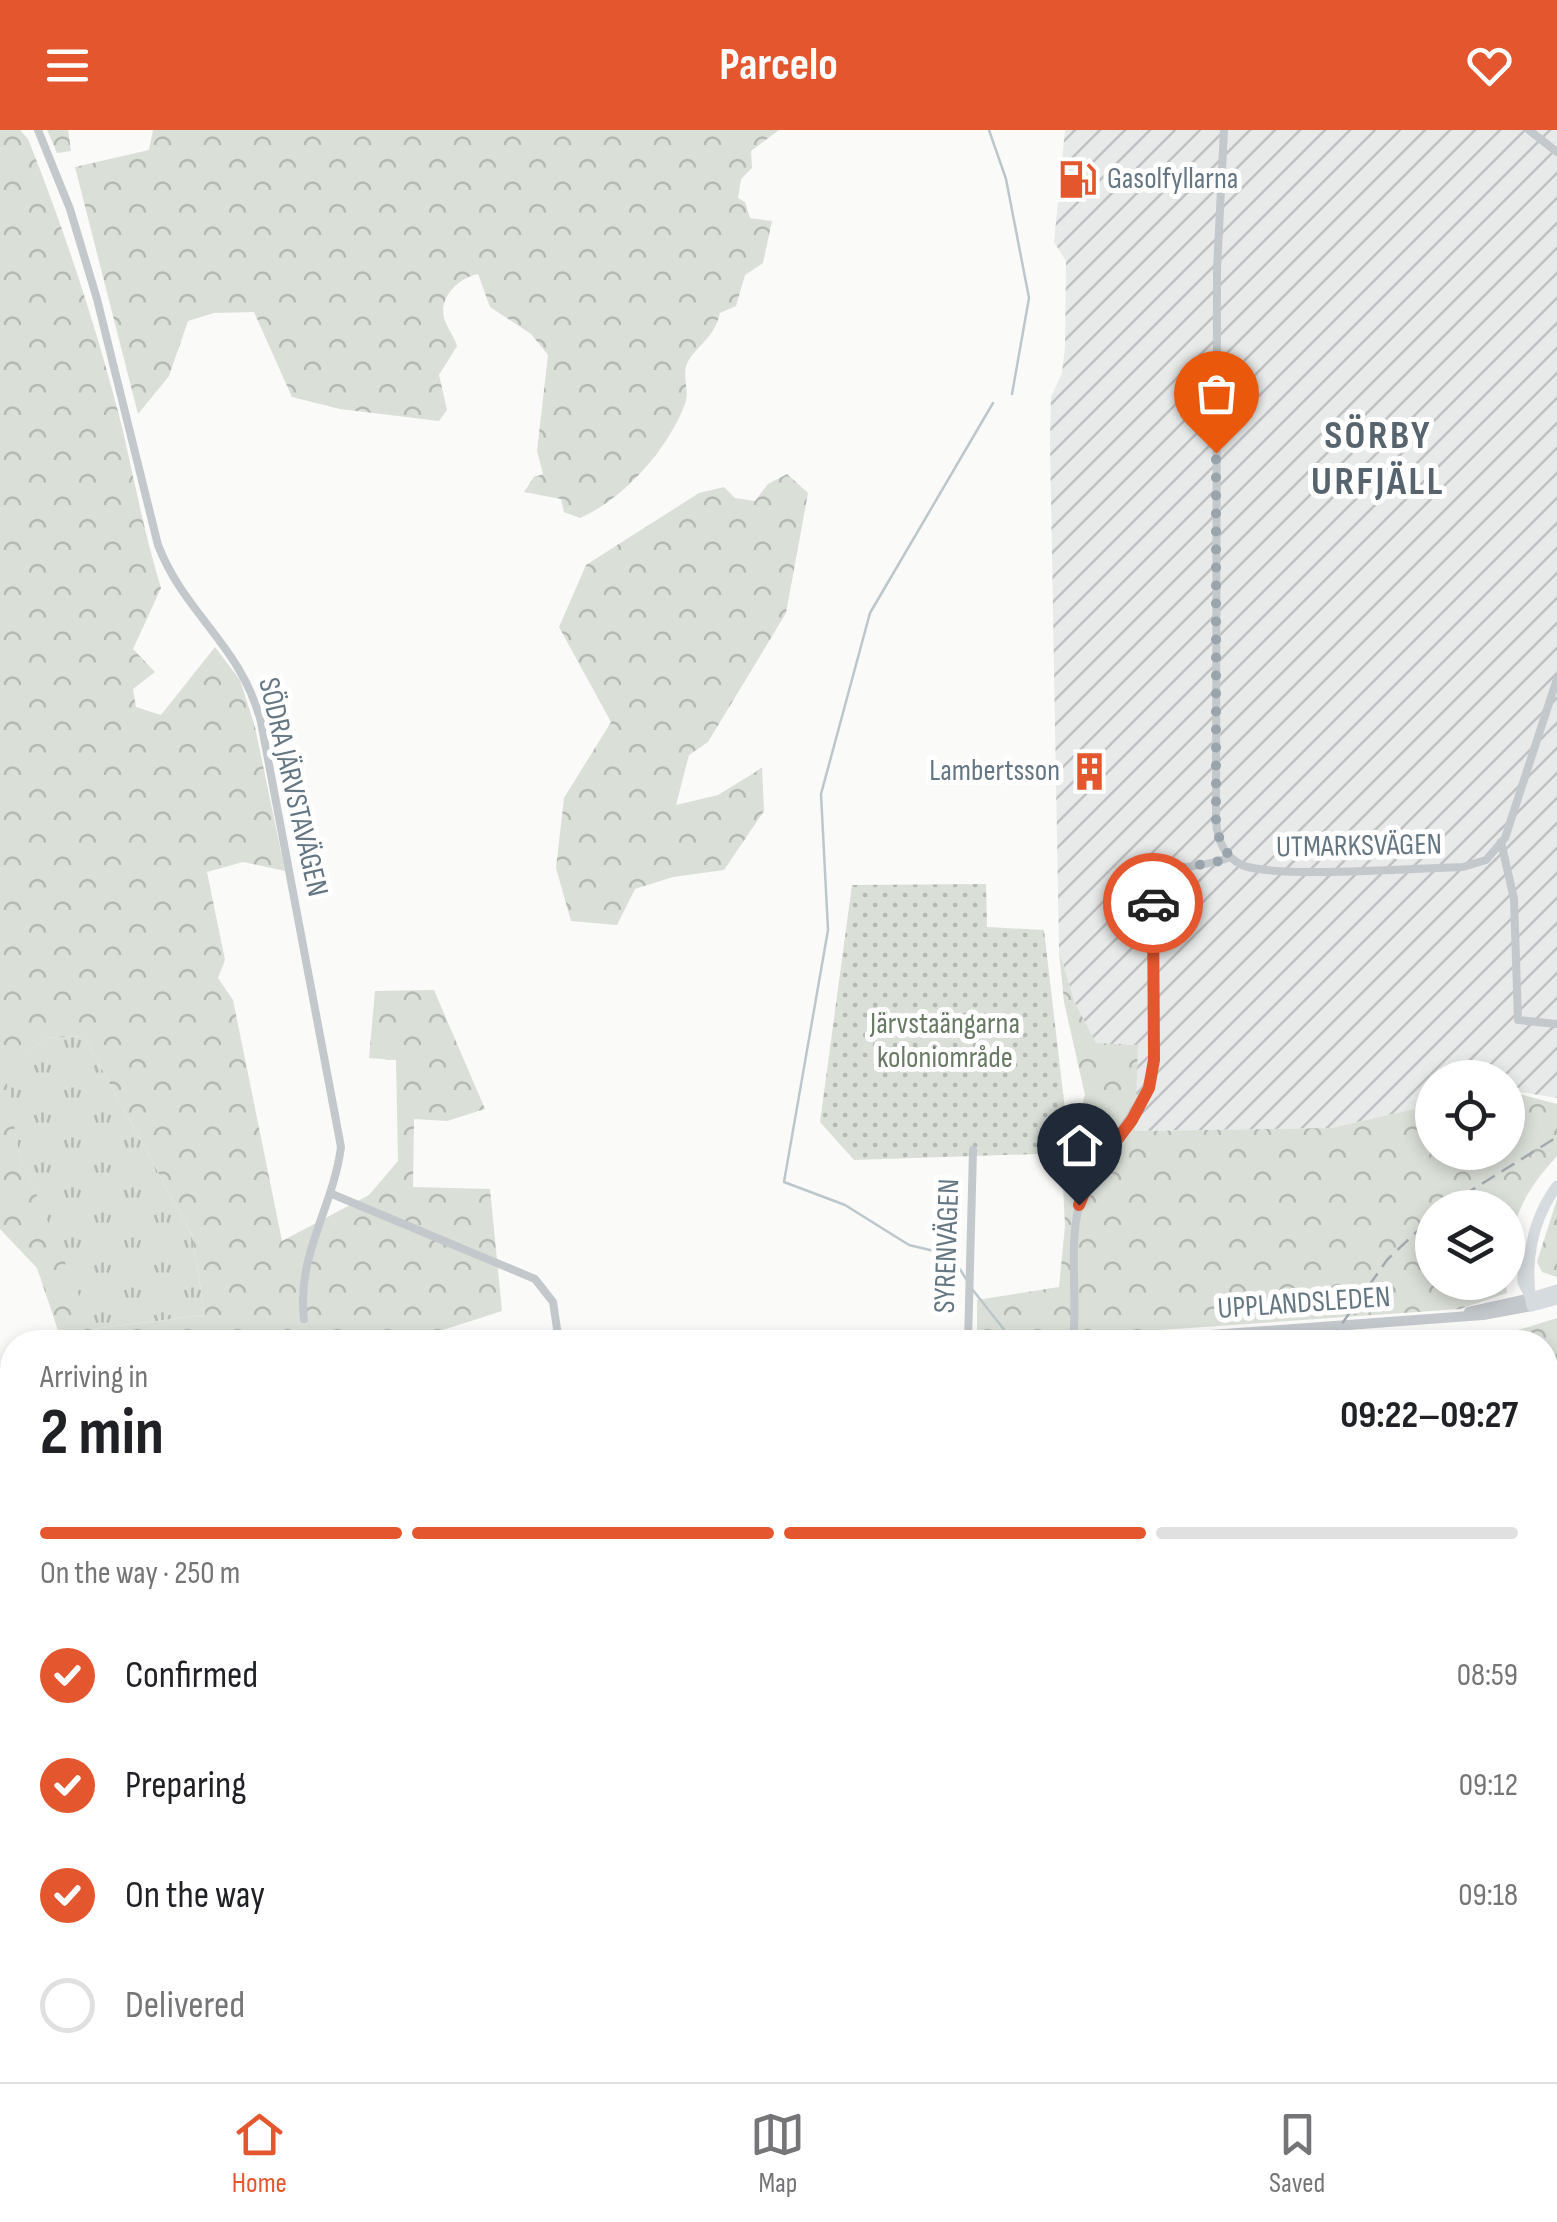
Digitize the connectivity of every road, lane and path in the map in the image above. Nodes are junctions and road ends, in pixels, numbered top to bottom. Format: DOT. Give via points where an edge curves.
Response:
graph roads {
  1 [pos="38,130"];
  2 [pos="1224,130"];
  3 [pos="1528,130"];
  4 [pos="1557,152"];
  5 [pos="1557,679"];
  6 [pos="1501,842"];
  7 [pos="1230,857"];
  8 [pos="1557,1024"];
  9 [pos="972,1150"];
  10 [pos="1557,1177"];
  11 [pos="1557,1186"];
  12 [pos="332,1194"];
  13 [pos="1557,1290"];
  14 [pos="1557,1299"];
  15 [pos="1532,1302"];
  16 [pos="304,1319"];
  17 [pos="557,1330"];
  18 [pos="968,1330"];
  19 [pos="1074,1330"];
  20 [pos="1260,1330"];
  1 -- 12 [label="street, SÖDRA JÄRVSTAVÄGEN" via="92,281 158,545 172,580 231,651 256,701 340,1136"];
  2 -- 7 [label="street" via="1216,268 1216,770 1217,832"];
  3 -- 4 [label="street"];
  5 -- 6 [label="street"];
  6 -- 7 [label="street, UTMARKSVÄGEN" via="1486,860 1463,867 1270,871"];
  6 -- 8 [label="street" via="1514,900 1518,1020"];
  7 -- 19 [label="street" via="1175,870 1152,884 1154,1060 1149,1088 1094,1170 1079,1205"];
  9 -- 18 [label="street, SYRENVÄGEN"];
  10 -- 15 [label="main road" via="1525,1241 1522,1282"];
  11 -- 15 [label="main road" via="1535,1227"];
  12 -- 16 [label="street, SÖDRA JÄRVSTAVÄGEN" via="305,1261"];
  12 -- 17 [label="street" via="534,1279 550,1296"];
  13 -- 15 [label="main road"];
  14 -- 15 [label="main road"];
  15 -- 20 [label="street, UPPLANDSLEDEN" via="1461,1315"];
}
